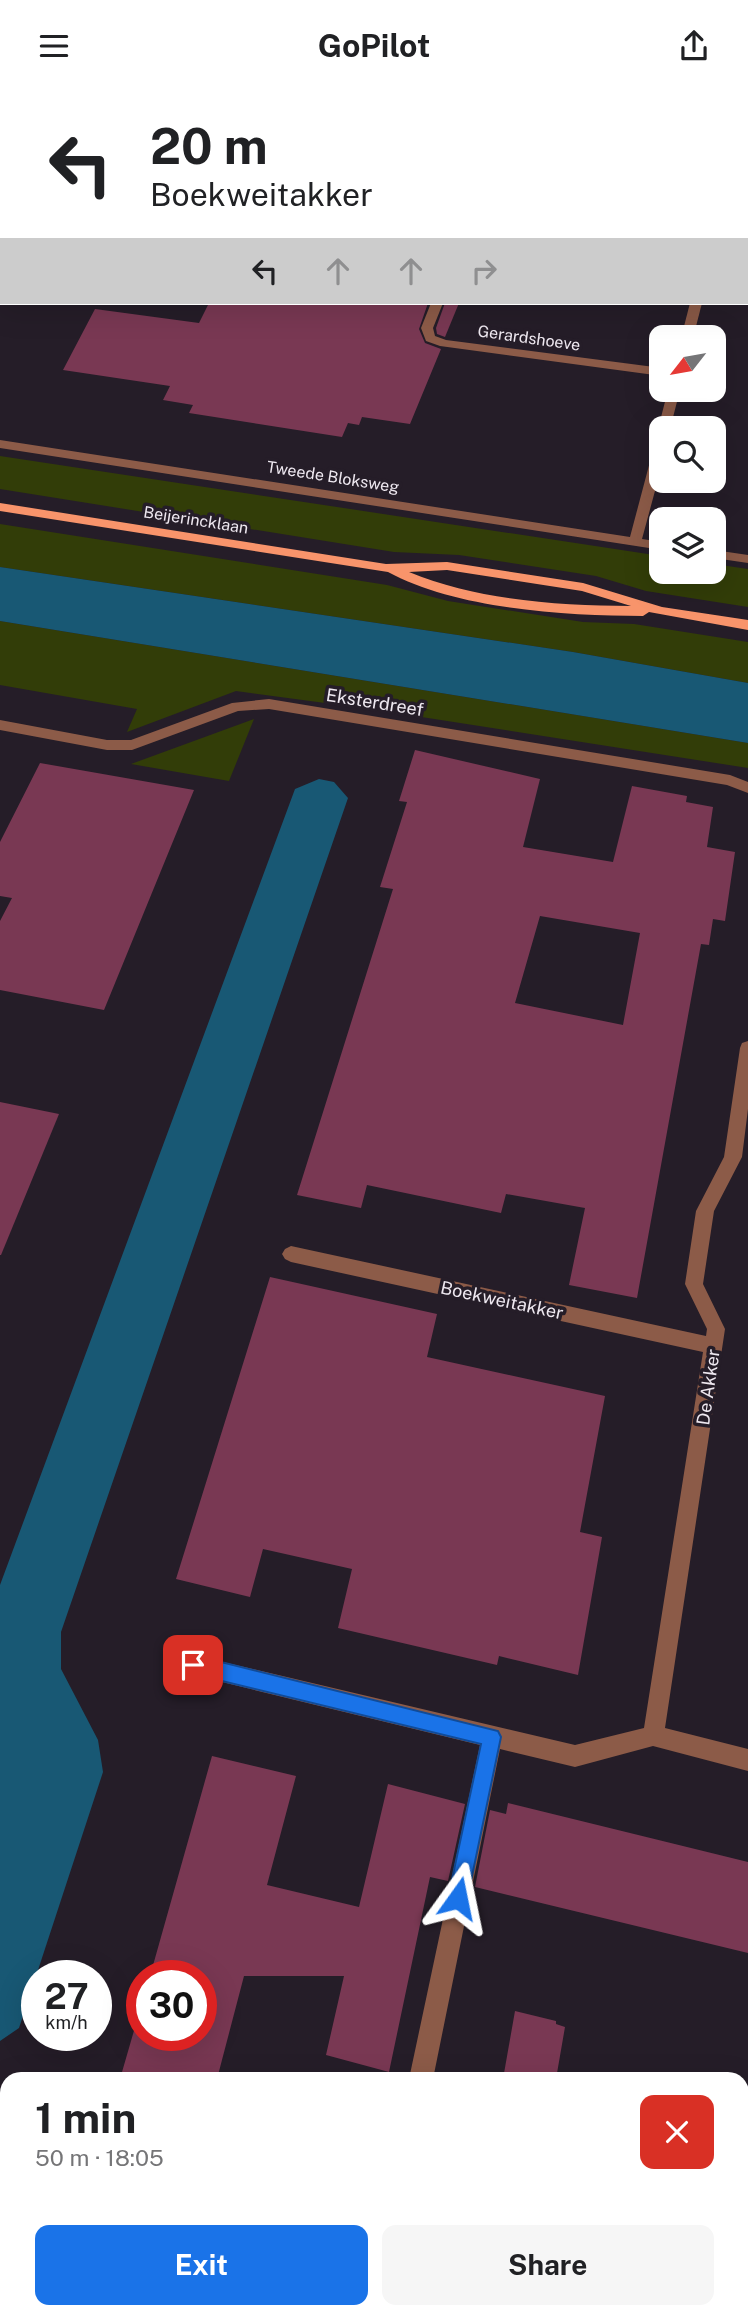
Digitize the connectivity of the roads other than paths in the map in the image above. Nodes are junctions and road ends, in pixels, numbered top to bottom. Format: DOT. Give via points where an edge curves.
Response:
graph roads {
  1 [pos="436,305"];
  2 [pos="695,305"];
  3 [pos="690,325"];
  4 [pos="649,370"];
  5 [pos="0,444"];
  6 [pos="649,489"];
  7 [pos="0,507"];
  8 [pos="635,542"];
  9 [pos="649,544"];
  10 [pos="726,556"];
  11 [pos="748,559"];
  12 [pos="386,568"];
  13 [pos="661,611"];
  14 [pos="748,625"];
  15 [pos="0,726"];
  16 [pos="748,789"];
  17 [pos="748,1048"];
  18 [pos="291,1254"];
  19 [pos="714,1346"];
  20 [pos="193,1665"];
  21 [pos="653,1736"];
  22 [pos="492,1737"];
  23 [pos="748,1760"];
  24 [pos="422,2072"];
  1 -- 4 [label="street, Gerardshoeve" via="427,328 430,338 444,343"];
  2 -- 3 [label="street"];
  5 -- 8 [label="street, Tweede Bloksweg"];
  6 -- 8 [label="street"];
  7 -- 12 [label="main road, Beijerincklaan"];
  8 -- 9 [label="street, Tweede Bloksweg"];
  10 -- 11 [label="street"];
  12 -- 13 [label="main road, Beijerincklaan" via="447,566 583,587"];
  12 -- 13 [label="main road, Beijerincklaan" via="442,590 572,611"];
  13 -- 14 [label="main road, Beijerincklaan"];
  15 -- 16 [label="street, Eksterdreef" via="107,745 132,745 237,706 269,704 730,780"];
  17 -- 19 [label="street, De Akker" via="733,1157 705,1211 694,1284 716,1329"];
  18 -- 19 [label="street, Boekweitakker"];
  19 -- 21 [label="street, De Akker"];
  20 -- 22 [label="street"];
  21 -- 22 [label="street" via="575,1756"];
  21 -- 23 [label="street"];
  22 -- 24 [label="street"];
}
